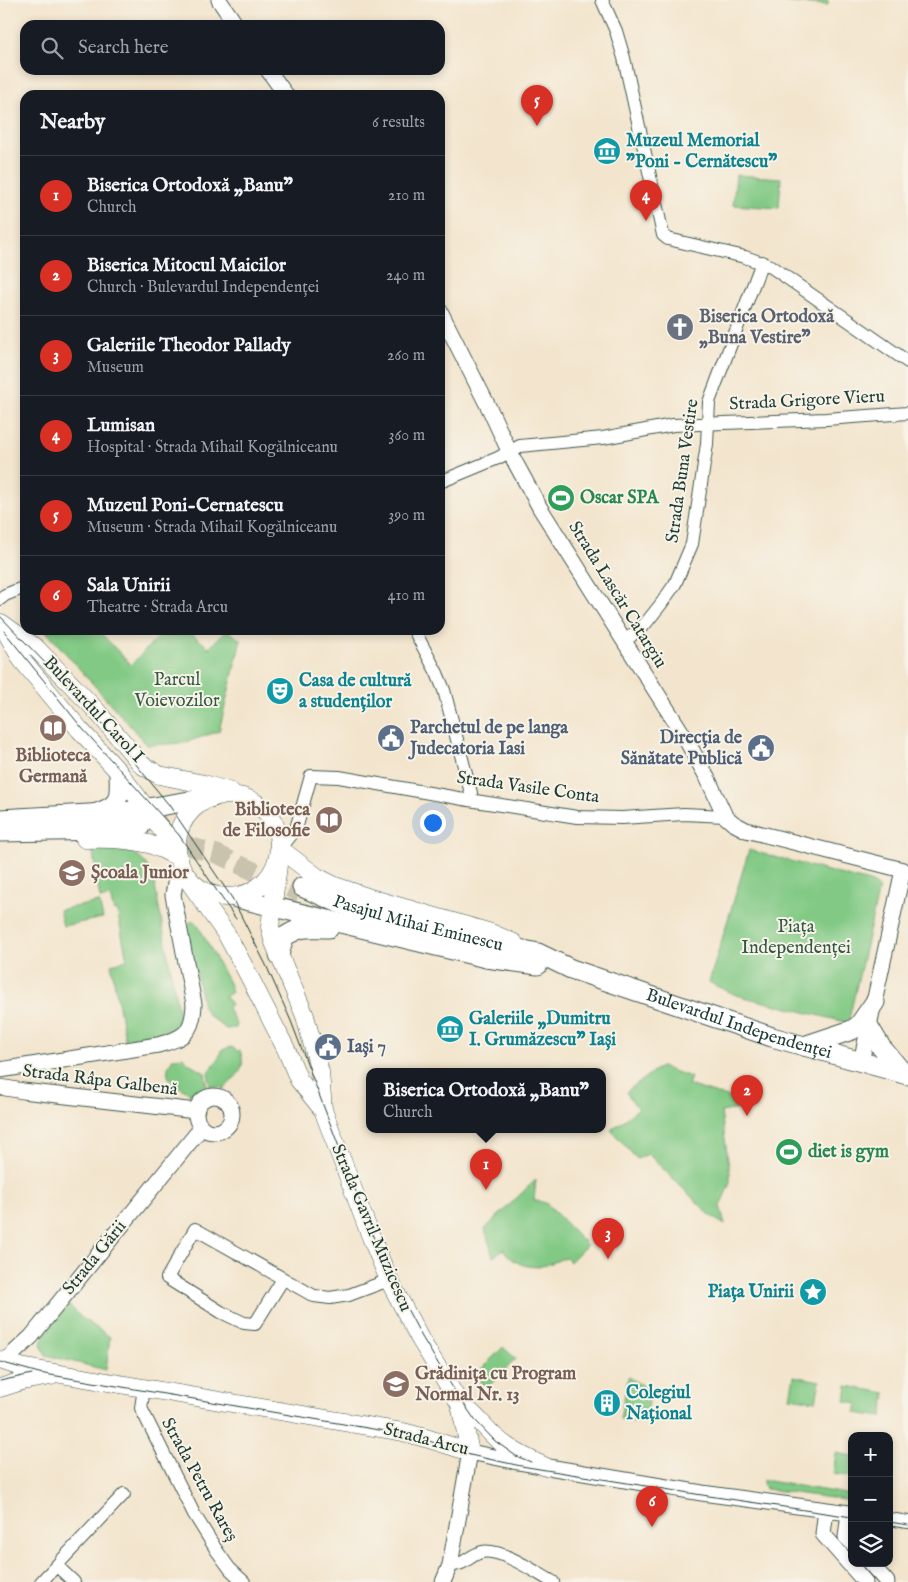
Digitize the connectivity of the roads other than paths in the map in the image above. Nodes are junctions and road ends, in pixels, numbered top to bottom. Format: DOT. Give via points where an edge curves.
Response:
graph roads {
  1 [pos="219,0"];
  2 [pos="602,0"];
  3 [pos="233,20"];
  4 [pos="272,75"];
  5 [pos="282,90"];
  6 [pos="762,262"];
  7 [pos="445,321"];
  8 [pos="908,362"];
  9 [pos="908,413"];
  10 [pos="708,423"];
  11 [pos="509,452"];
  12 [pos="445,480"];
  13 [pos="20,589"];
  14 [pos="0,599"];
  15 [pos="0,622"];
  16 [pos="417,635"];
  17 [pos="624,642"];
  18 [pos="120,774"];
  19 [pos="213,796"];
  20 [pos="250,799"];
  21 [pos="469,800"];
  22 [pos="147,809"];
  23 [pos="93,814"];
  24 [pos="725,816"];
  25 [pos="0,818"];
  26 [pos="0,826"];
  27 [pos="0,832"];
  28 [pos="0,842"];
  29 [pos="279,854"];
  30 [pos="178,856"];
  31 [pos="906,870"];
  32 [pos="188,880"];
  33 [pos="301,890"];
  34 [pos="238,898"];
  35 [pos="274,906"];
  36 [pos="365,929"];
  37 [pos="279,954"];
  38 [pos="536,959"];
  39 [pos="875,1002"];
  40 [pos="869,1027"];
  41 [pos="804,1046"];
  42 [pos="861,1062"];
  43 [pos="37,1065"];
  44 [pos="0,1070"];
  45 [pos="906,1075"];
  46 [pos="0,1086"];
  47 [pos="23,1091"];
  48 [pos="322,1110"];
  49 [pos="196,1111"];
  50 [pos="202,1127"];
  51 [pos="283,1279"];
  52 [pos="389,1280"];
  53 [pos="2,1362"];
  54 [pos="61,1374"];
  55 [pos="0,1388"];
  56 [pos="144,1388"];
  57 [pos="461,1408"];
  58 [pos="433,1440"];
  59 [pos="470,1452"];
  60 [pos="546,1466"];
  61 [pos="124,1494"];
  62 [pos="826,1510"];
  63 [pos="848,1514"];
  64 [pos="893,1520"];
  65 [pos="908,1522"];
  66 [pos="848,1526"];
  67 [pos="848,1539"];
  68 [pos="450,1565"];
  69 [pos="57,1566"];
  70 [pos="874,1567"];
  71 [pos="41,1582"];
  72 [pos="74,1582"];
  73 [pos="244,1582"];
  74 [pos="443,1582"];
  75 [pos="553,1582"];
  76 [pos="865,1582"];
  77 [pos="887,1582"];
  1 -- 3 [label="street"];
  2 -- 6 [label="street" via="624,58 663,235 684,244"];
  4 -- 5 [label="street"];
  6 -- 8 [label="street"];
  6 -- 10 [label="street, Strada Buna Vestire" via="709,402"];
  7 -- 11 [label="street, Strada Lascăr Catargiu"];
  9 -- 10 [label="street, Strada Grigore Vieru" via="826,420"];
  10 -- 11 [label="street, Strada Grigore Vieru" via="520,446"];
  10 -- 17 [label="street, Strada Buna Vestire" via="692,544 675,584 646,624"];
  11 -- 12 [label="street, Strada Grigore Vieru"];
  11 -- 17 [label="street, Strada Lascăr Catargiu"];
  13 -- 14 [label="street"];
  15 -- 18 [label="main road, Bulevardul Carol I" via="22,660"];
  15 -- 20 [label="main road, Bulevardul Carol I" via="36,648 142,764 159,775 204,784"];
  16 -- 21 [label="street" via="444,690 471,793"];
  17 -- 24 [label="street, Strada Lascăr Catargiu" via="707,777"];
  18 -- 22 [label="main road, Bulevardul Carol I"];
  18 -- 23 [label="main road" via="118,799 113,806"];
  19 -- 20 [label="main road"];
  19 -- 22 [label="main road"];
  19 -- 30 [label="main road" via="193,809 182,824"];
  20 -- 29 [label="main road" via="273,818 279,837"];
  21 -- 24 [label="street, Strada Vasile Conta" via="577,817"];
  21 -- 29 [label="street, Strada Vasile Conta" via="339,777 311,776 296,830"];
  22 -- 23 [label="main road"];
  22 -- 30 [label="main road, Bulevardul Carol I"];
  23 -- 25 [label="main road"];
  24 -- 31 [label="street" via="746,830"];
  26 -- 27 [label="main road" via="100,824 140,830"];
  28 -- 30 [label="main road" via="120,840 149,844"];
  29 -- 34 [label="main road" via="268,878"];
  29 -- 35 [label="main road, Strada Gavril Muzicescu"];
  29 -- 38 [label="main road" via="335,886 491,933"];
  30 -- 32 [label="main road"];
  30 -- 43 [label="street" via="173,895 194,1004 194,1018 186,1034 158,1044"];
  31 -- 39 [label="street"];
  32 -- 34 [label="main road" via="212,896"];
  32 -- 48 [label="main road, Strada Gavril Muzicescu" via="226,935 299,1080"];
  33 -- 38 [label="main road, Pasajul Mihai Eminescu" via="338,908 397,926"];
  34 -- 35 [label="main road"];
  35 -- 36 [label="main road"];
  35 -- 37 [label="main road, Strada Gavril Muzicescu" via="270,927"];
  36 -- 37 [label="main road" via="307,926 284,937"];
  36 -- 38 [label="main road" via="486,958"];
  37 -- 48 [label="main road, Strada Gavril Muzicescu" via="305,1016 320,1072"];
  38 -- 41 [label="main road, Bulevardul Independenței"];
  39 -- 40 [label="street"];
  39 -- 41 [label="main road" via="852,1030"];
  40 -- 42 [label="street"];
  40 -- 45 [label="main road" via="881,1047"];
  41 -- 42 [label="main road, Bulevardul Independenței"];
  42 -- 45 [label="main road, Bulevardul Independenței"];
  43 -- 44 [label="street"];
  43 -- 47 [label="street" via="21,1073 18,1079"];
  46 -- 47 [label="street, Strada Râpa Galbenă"];
  47 -- 49 [label="street, Strada Râpa Galbenă"];
  48 -- 52 [label="main road, Strada Gavril Muzicescu"];
  49 -- 50 [label="street"];
  49 -- 50 [label="street" via="201,1101 212,1096 223,1098 231,1107 231,1119 224,1128 213,1131"];
  50 -- 53 [label="street, Strada Gării" via="31,1338"];
  51 -- 51 [label="street" via="255,1324 244,1323 221,1312 167,1278 195,1229"];
  51 -- 52 [label="street" via="314,1296 330,1298 349,1295"];
  52 -- 57 [label="main road, Strada Gavril Muzicescu"];
  53 -- 54 [label="main road, Strada Arcu"];
  54 -- 55 [label="main road"];
  54 -- 56 [label="main road, Strada Arcu"];
  56 -- 58 [label="main road, Strada Arcu" via="403,1432"];
  56 -- 73 [label="street, Strada Petru Rareș" via="141,1408 190,1506 217,1552"];
  57 -- 58 [label="main road" via="455,1428"];
  57 -- 59 [label="main road, Strada Gavril Muzicescu"];
  57 -- 60 [label="main road" via="470,1409 505,1445"];
  58 -- 59 [label="main road, Strada Arcu"];
  59 -- 60 [label="street, Strada Arcu"];
  59 -- 68 [label="street"];
  60 -- 62 [label="street, Strada Arcu"];
  61 -- 69 [label="street"];
  62 -- 63 [label="street, Strada Arcu"];
  62 -- 76 [label="street" via="823,1534"];
  64 -- 65 [label="street"];
  66 -- 67 [label="street"];
  68 -- 74 [label="street"];
  68 -- 75 [label="street" via="458,1565 479,1553 500,1553"];
  69 -- 71 [label="street"];
  69 -- 72 [label="street"];
  70 -- 77 [label="street"];
}
